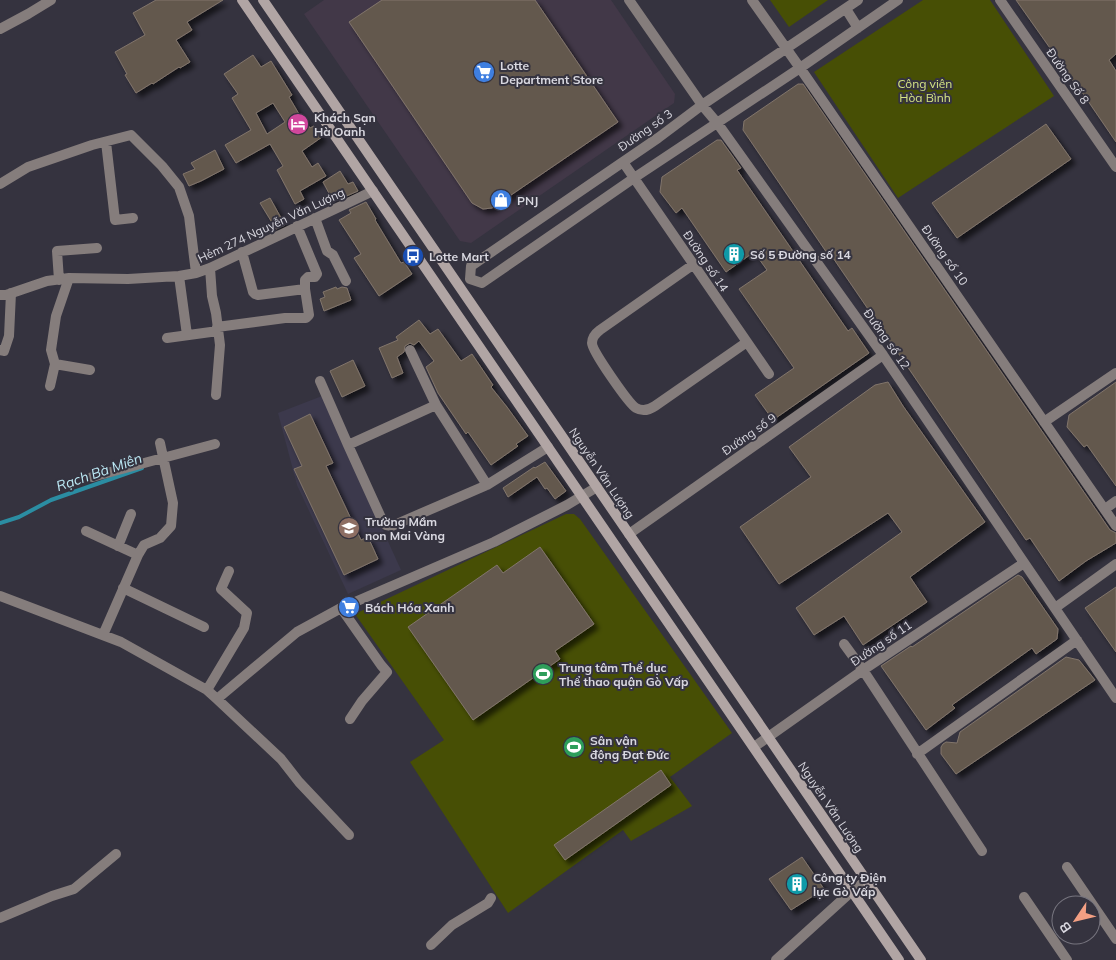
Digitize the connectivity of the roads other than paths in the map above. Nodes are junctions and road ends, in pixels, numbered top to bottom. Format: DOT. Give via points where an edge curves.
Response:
graph roads {
  1 [pos="50,0"];
  2 [pos="242,0"];
  3 [pos="263,0"];
  4 [pos="629,0"];
  5 [pos="752,0"];
  6 [pos="858,0"];
  7 [pos="898,0"];
  8 [pos="1000,0"];
  9 [pos="846,9"];
  10 [pos="279,23"];
  11 [pos="858,28"];
  12 [pos="0,29"];
  13 [pos="264,33"];
  14 [pos="288,36"];
  15 [pos="274,46"];
  16 [pos="786,48"];
  17 [pos="800,68"];
  18 [pos="702,105"];
  19 [pos="718,124"];
  20 [pos="106,142"];
  21 [pos="623,162"];
  22 [pos="1116,166"];
  23 [pos="634,178"];
  24 [pos="0,184"];
  25 [pos="373,191"];
  26 [pos="133,218"];
  27 [pos="316,218"];
  28 [pos="297,226"];
  29 [pos="97,248"];
  30 [pos="242,252"];
  31 [pos="694,264"];
  32 [pos="210,268"];
  33 [pos="196,273"];
  34 [pos="179,276"];
  35 [pos="64,279"];
  36 [pos="470,279"];
  37 [pos="346,281"];
  38 [pos="459,286"];
  39 [pos="305,289"];
  40 [pos="12,293"];
  41 [pos="0,295"];
  42 [pos="444,295"];
  43 [pos="217,329"];
  44 [pos="186,335"];
  45 [pos="168,338"];
  46 [pos="747,342"];
  47 [pos="0,350"];
  48 [pos="410,350"];
  49 [pos="883,355"];
  50 [pos="55,364"];
  51 [pos="90,370"];
  52 [pos="1116,373"];
  53 [pos="769,374"];
  54 [pos="320,381"];
  55 [pos="50,386"];
  56 [pos="216,395"];
  57 [pos="436,405"];
  58 [pos="1044,422"];
  59 [pos="160,443"];
  60 [pos="215,444"];
  61 [pos="348,445"];
  62 [pos="548,447"];
  63 [pos="163,458"];
  64 [pos="92,477"];
  65 [pos="487,485"];
  66 [pos="597,487"];
  67 [pos="582,497"];
  68 [pos="1116,501"];
  69 [pos="1105,509"];
  70 [pos="131,514"];
  71 [pos="1116,526"];
  72 [pos="86,531"];
  73 [pos="629,534"];
  74 [pos="118,546"];
  75 [pos="138,555"];
  76 [pos="1024,562"];
  77 [pos="1116,564"];
  78 [pos="229,571"];
  79 [pos="124,588"];
  80 [pos="0,596"];
  81 [pos="341,608"];
  82 [pos="1055,608"];
  83 [pos="204,627"];
  84 [pos="103,635"];
  85 [pos="1076,640"];
  86 [pos="844,644"];
  87 [pos="862,670"];
  88 [pos="206,690"];
  89 [pos="1116,698"];
  90 [pos="217,699"];
  91 [pos="350,719"];
  92 [pos="768,737"];
  93 [pos="754,747"];
  94 [pos="918,754"];
  95 [pos="349,835"];
  96 [pos="982,851"];
  97 [pos="116,854"];
  98 [pos="1067,867"];
  99 [pos="867,880"];
  100 [pos="852,891"];
  101 [pos="1024,897"];
  102 [pos="491,898"];
  103 [pos="0,918"];
  104 [pos="1116,939"];
  105 [pos="430,945"];
  106 [pos="776,960"];
  107 [pos="899,960"];
  108 [pos="921,960"];
  109 [pos="1067,960"];
  1 -- 12 [label="street"];
  2 -- 13 [label="street"];
  3 -- 10 [label="street, Nguyễn Văn Lượng"];
  4 -- 18 [label="street, Đường số 12"];
  5 -- 16 [label="street, Đường số 10"];
  6 -- 9 [label="street, Đường số 3"];
  7 -- 11 [label="street, Đường số 3"];
  8 -- 22 [label="street, Đường Số 8"];
  9 -- 11 [label="street"];
  9 -- 16 [label="street, Đường số 3"];
  10 -- 13 [label="street"];
  10 -- 14 [label="street, Nguyễn Văn Lượng"];
  11 -- 17 [label="street, Đường số 3"];
  13 -- 15 [label="street"];
  14 -- 15 [label="street"];
  14 -- 38 [label="street, Nguyễn Văn Lượng"];
  15 -- 25 [label="street"];
  16 -- 17 [label="street, Đường số 10"];
  16 -- 18 [label="street, Đường số 3"];
  17 -- 19 [label="street, Đường số 3"];
  17 -- 58 [label="street, Đường số 10"];
  18 -- 19 [label="street, Đường số 12"];
  18 -- 21 [label="street, Đường số 3"];
  19 -- 23 [label="street, Đường số 3"];
  19 -- 49 [label="street, Đường số 12"];
  20 -- 24 [label="street" via="28,167"];
  20 -- 26 [label="street" via="115,220"];
  20 -- 33 [label="street" via="131,135 179,187 189,216"];
  21 -- 23 [label="street, Đường số 14"];
  21 -- 36 [label="street, Đường số 3" via="471,266"];
  23 -- 31 [label="street, Đường số 14"];
  23 -- 36 [label="street, Đường số 3" via="482,283"];
  25 -- 27 [label="street, Hẻm 274 Nguyễn Văn Lượng"];
  25 -- 42 [label="street"];
  27 -- 28 [label="street, Hẻm 274 Nguyễn Văn Lượng"];
  27 -- 37 [label="street" via="327,252 334,255"];
  28 -- 30 [label="street, Hẻm 274 Nguyễn Văn Lượng"];
  28 -- 39 [label="street" via="317,274 306,278"];
  29 -- 35 [label="street" via="57,251"];
  30 -- 32 [label="street, Hẻm 274 Nguyễn Văn Lượng"];
  30 -- 39 [label="street" via="255,294"];
  31 -- 46 [label="street, Đường số 14"];
  31 -- 46 [label="street" via="594,337 594,350 620,390 636,408 647,410"];
  32 -- 33 [label="street, Hẻm 274 Nguyễn Văn Lượng"];
  32 -- 43 [label="street"];
  33 -- 34 [label="street, Hẻm 274 Nguyễn Văn Lượng"];
  34 -- 35 [label="street, Hẻm 274 Nguyễn Văn Lượng"];
  34 -- 44 [label="street"];
  35 -- 40 [label="street, Hẻm 274 Nguyễn Văn Lượng"];
  35 -- 50 [label="street" via="51,350"];
  36 -- 38 [label="street, Đường số 3"];
  38 -- 42 [label="street"];
  38 -- 66 [label="street, Nguyễn Văn Lượng"];
  39 -- 43 [label="street" via="309,315 306,318 285,318"];
  40 -- 41 [label="street, Hẻm 274 Nguyễn Văn Lượng"];
  40 -- 47 [label="street" via="9,336 4,351"];
  42 -- 62 [label="street"];
  43 -- 44 [label="street"];
  43 -- 56 [label="street" via="220,345"];
  44 -- 45 [label="street"];
  46 -- 53 [label="street, Đường số 14"];
  48 -- 57 [label="street"];
  49 -- 73 [label="street, Đường số 9"];
  49 -- 76 [label="street, Đường số 12"];
  50 -- 51 [label="street"];
  50 -- 55 [label="street"];
  52 -- 58 [label="street"];
  54 -- 61 [label="street"];
  57 -- 61 [label="street"];
  57 -- 65 [label="street"];
  58 -- 69 [label="street, Đường số 10"];
  59 -- 63 [label="street"];
  60 -- 63 [label="street"];
  61 -- 65 [label="street" via="386,525 392,526"];
  62 -- 65 [label="street"];
  62 -- 67 [label="street"];
  63 -- 64 [label="street"];
  63 -- 75 [label="street" via="173,504 171,526 160,538 144,545"];
  66 -- 67 [label="street"];
  66 -- 73 [label="street, Nguyễn Văn Lượng"];
  67 -- 81 [label="street" via="494,542"];
  67 -- 93 [label="street"];
  68 -- 69 [label="street"];
  69 -- 71 [label="street, Đường số 10"];
  70 -- 74 [label="street"];
  72 -- 74 [label="street"];
  73 -- 92 [label="street, Nguyễn Văn Lượng"];
  74 -- 75 [label="street"];
  75 -- 79 [label="street"];
  76 -- 82 [label="street, Đường số 12"];
  76 -- 87 [label="street, Đường số 11"];
  77 -- 82 [label="street"];
  78 -- 88 [label="street" via="221,589 247,613 244,628"];
  79 -- 83 [label="street"];
  79 -- 84 [label="street"];
  80 -- 84 [label="street"];
  81 -- 90 [label="street" via="297,632"];
  81 -- 91 [label="street" via="387,672"];
  82 -- 85 [label="street, Đường số 12"];
  84 -- 88 [label="street"];
  85 -- 89 [label="street, Đường số 12"];
  85 -- 94 [label="street"];
  86 -- 87 [label="street"];
  87 -- 92 [label="street, Đường số 11"];
  87 -- 94 [label="street"];
  88 -- 90 [label="street"];
  90 -- 95 [label="street" via="281,760"];
  92 -- 93 [label="street, Đường số 11"];
  92 -- 99 [label="street, Nguyễn Văn Lượng"];
  93 -- 100 [label="street"];
  94 -- 96 [label="street"];
  97 -- 103 [label="street" via="74,889"];
  98 -- 104 [label="street"];
  99 -- 100 [label="street"];
  99 -- 108 [label="street, Nguyễn Văn Lượng"];
  100 -- 106 [label="street"];
  100 -- 107 [label="street"];
  101 -- 109 [label="street"];
  102 -- 105 [label="street"];
}
